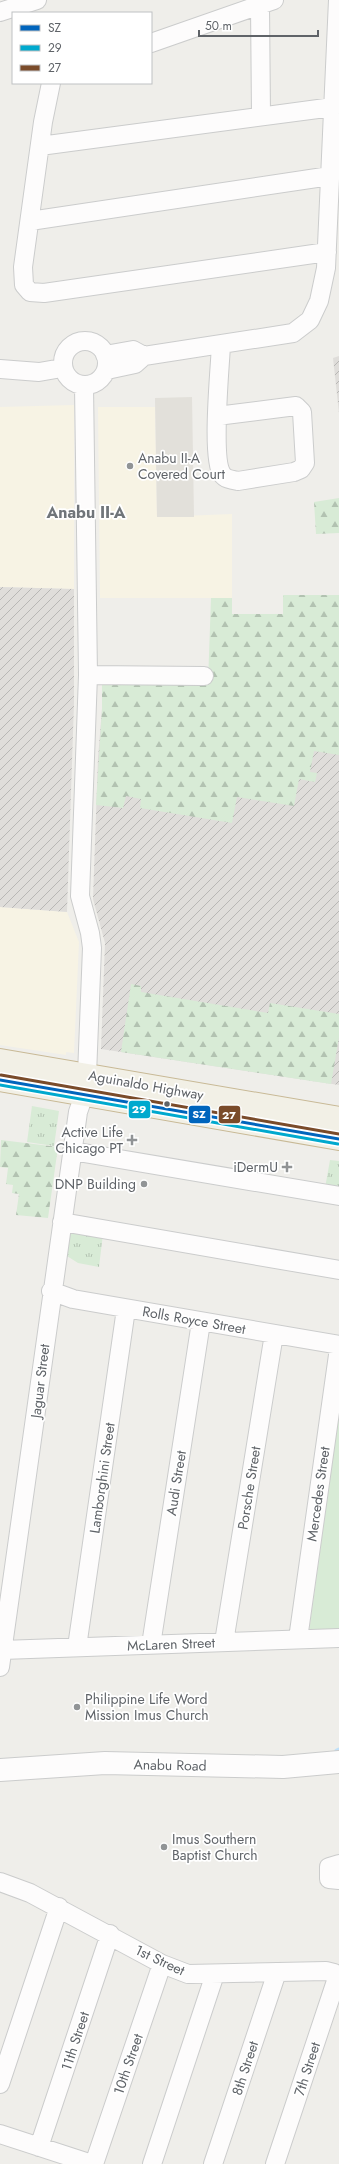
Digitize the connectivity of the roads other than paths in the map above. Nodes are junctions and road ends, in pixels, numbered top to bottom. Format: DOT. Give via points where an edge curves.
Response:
graph roads {
  1 [pos="38,0"];
  2 [pos="338,0"];
  3 [pos="267,2"];
  4 [pos="0,12"];
  5 [pos="152,42"];
  6 [pos="51,84"];
  7 [pos="333,106"];
  8 [pos="261,116"];
  9 [pos="40,146"];
  10 [pos="330,176"];
  11 [pos="30,221"];
  12 [pos="327,252"];
  13 [pos="221,345"];
  14 [pos="106,362"];
  15 [pos="62,368"];
  16 [pos="0,369"];
  17 [pos="84,386"];
  18 [pos="217,416"];
  19 [pos="88,675"];
  20 [pos="204,676"];
  21 [pos="0,1060"];
  22 [pos="0,1080"];
  23 [pos="85,1085"];
  24 [pos="339,1118"];
  25 [pos="339,1139"];
  26 [pos="72,1151"];
  27 [pos="339,1196"];
  28 [pos="62,1222"];
  29 [pos="339,1270"];
  30 [pos="51,1291"];
  31 [pos="126,1309"];
  32 [pos="202,1322"];
  33 [pos="274,1334"];
  34 [pos="339,1347"];
  35 [pos="339,1638"];
  36 [pos="298,1639"];
  37 [pos="224,1642"];
  38 [pos="151,1645"];
  39 [pos="78,1647"];
  40 [pos="1,1659"];
  41 [pos="339,1762"];
  42 [pos="0,1770"];
  43 [pos="1,1884"];
  44 [pos="59,1907"];
  45 [pos="110,1934"];
  46 [pos="162,1964"];
  47 [pos="277,1972"];
  48 [pos="334,1973"];
  49 [pos="215,1974"];
  50 [pos="0,2084"];
  51 [pos="0,2134"];
  52 [pos="39,2147"];
  53 [pos="93,2164"];
  54 [pos="152,2164"];
  55 [pos="213,2164"];
  56 [pos="275,2164"];
  1 -- 4 [label="street"];
  2 -- 7 [label="street"];
  3 -- 5 [label="street"];
  3 -- 8 [label="street"];
  6 -- 9 [label="street"];
  7 -- 8 [label="street"];
  7 -- 10 [label="street"];
  8 -- 9 [label="street"];
  9 -- 11 [label="street"];
  10 -- 11 [label="street"];
  10 -- 12 [label="street"];
  11 -- 12 [label="street" via="23,267 24,285 30,292 44,293"];
  12 -- 13 [label="street" via="319,301 310,320 293,333"];
  13 -- 14 [label="street" via="144,356 135,364"];
  13 -- 18 [label="street"];
  14 -- 15 [label="street" via="100,346 93,342 77,342 65,352"];
  14 -- 17 [label="street" via="102,378 94,384"];
  15 -- 16 [label="street" via="39,372"];
  15 -- 17 [label="street" via="70,381"];
  17 -- 19 [label="street, Jaguar Street"];
  18 -- 18 [label="street" via="218,462 222,474 229,479 294,472 301,469 305,463 302,412 296,406"];
  19 -- 20 [label="street"];
  19 -- 23 [label="street, Jaguar Street" via="80,896 92,948"];
  21 -- 23 [label="highway, Aguinaldo Highway"];
  22 -- 23 [label="highway, Aguinaldo Highway"];
  23 -- 24 [label="highway, Aguinaldo Highway"];
  23 -- 25 [label="highway, Aguinaldo Highway"];
  23 -- 26 [label="street, Jaguar Street"];
  26 -- 27 [label="street"];
  26 -- 28 [label="street, Jaguar Street"];
  28 -- 29 [label="street"];
  28 -- 30 [label="street, Jaguar Street"];
  30 -- 31 [label="street, Rolls Royce Street" via="73,1299"];
  30 -- 40 [label="street, Jaguar Street"];
  31 -- 32 [label="street, Rolls Royce Street"];
  31 -- 39 [label="street, Lamborghini Street"];
  32 -- 33 [label="street, Rolls Royce Street"];
  32 -- 38 [label="street, Audi Street"];
  33 -- 34 [label="street, Rolls Royce Street"];
  33 -- 37 [label="street, Porsche Street"];
  34 -- 36 [label="street, Mercedes Street"];
  35 -- 36 [label="street, McLaren Street"];
  36 -- 37 [label="street, McLaren Street"];
  37 -- 38 [label="street, McLaren Street"];
  38 -- 39 [label="street, McLaren Street"];
  39 -- 40 [label="street, McLaren Street"];
  41 -- 42 [label="street, Anabu Road" via="283,1767 105,1763"];
  43 -- 44 [label="street, 1st Street" via="30,1893"];
  44 -- 45 [label="street, 1st Street"];
  44 -- 50 [label="street"];
  45 -- 46 [label="street, 1st Street"];
  45 -- 52 [label="street, 11th Street"];
  46 -- 49 [label="street, 1st Street" via="188,1974"];
  46 -- 53 [label="street, 10th Street"];
  47 -- 48 [label="street, 1st Street"];
  47 -- 49 [label="street, 1st Street"];
  47 -- 55 [label="street, 8th Street"];
  48 -- 56 [label="street, 7th Street" via="336,1981"];
  49 -- 54 [label="street"];
  51 -- 52 [label="street"];
  52 -- 53 [label="street"];
}
